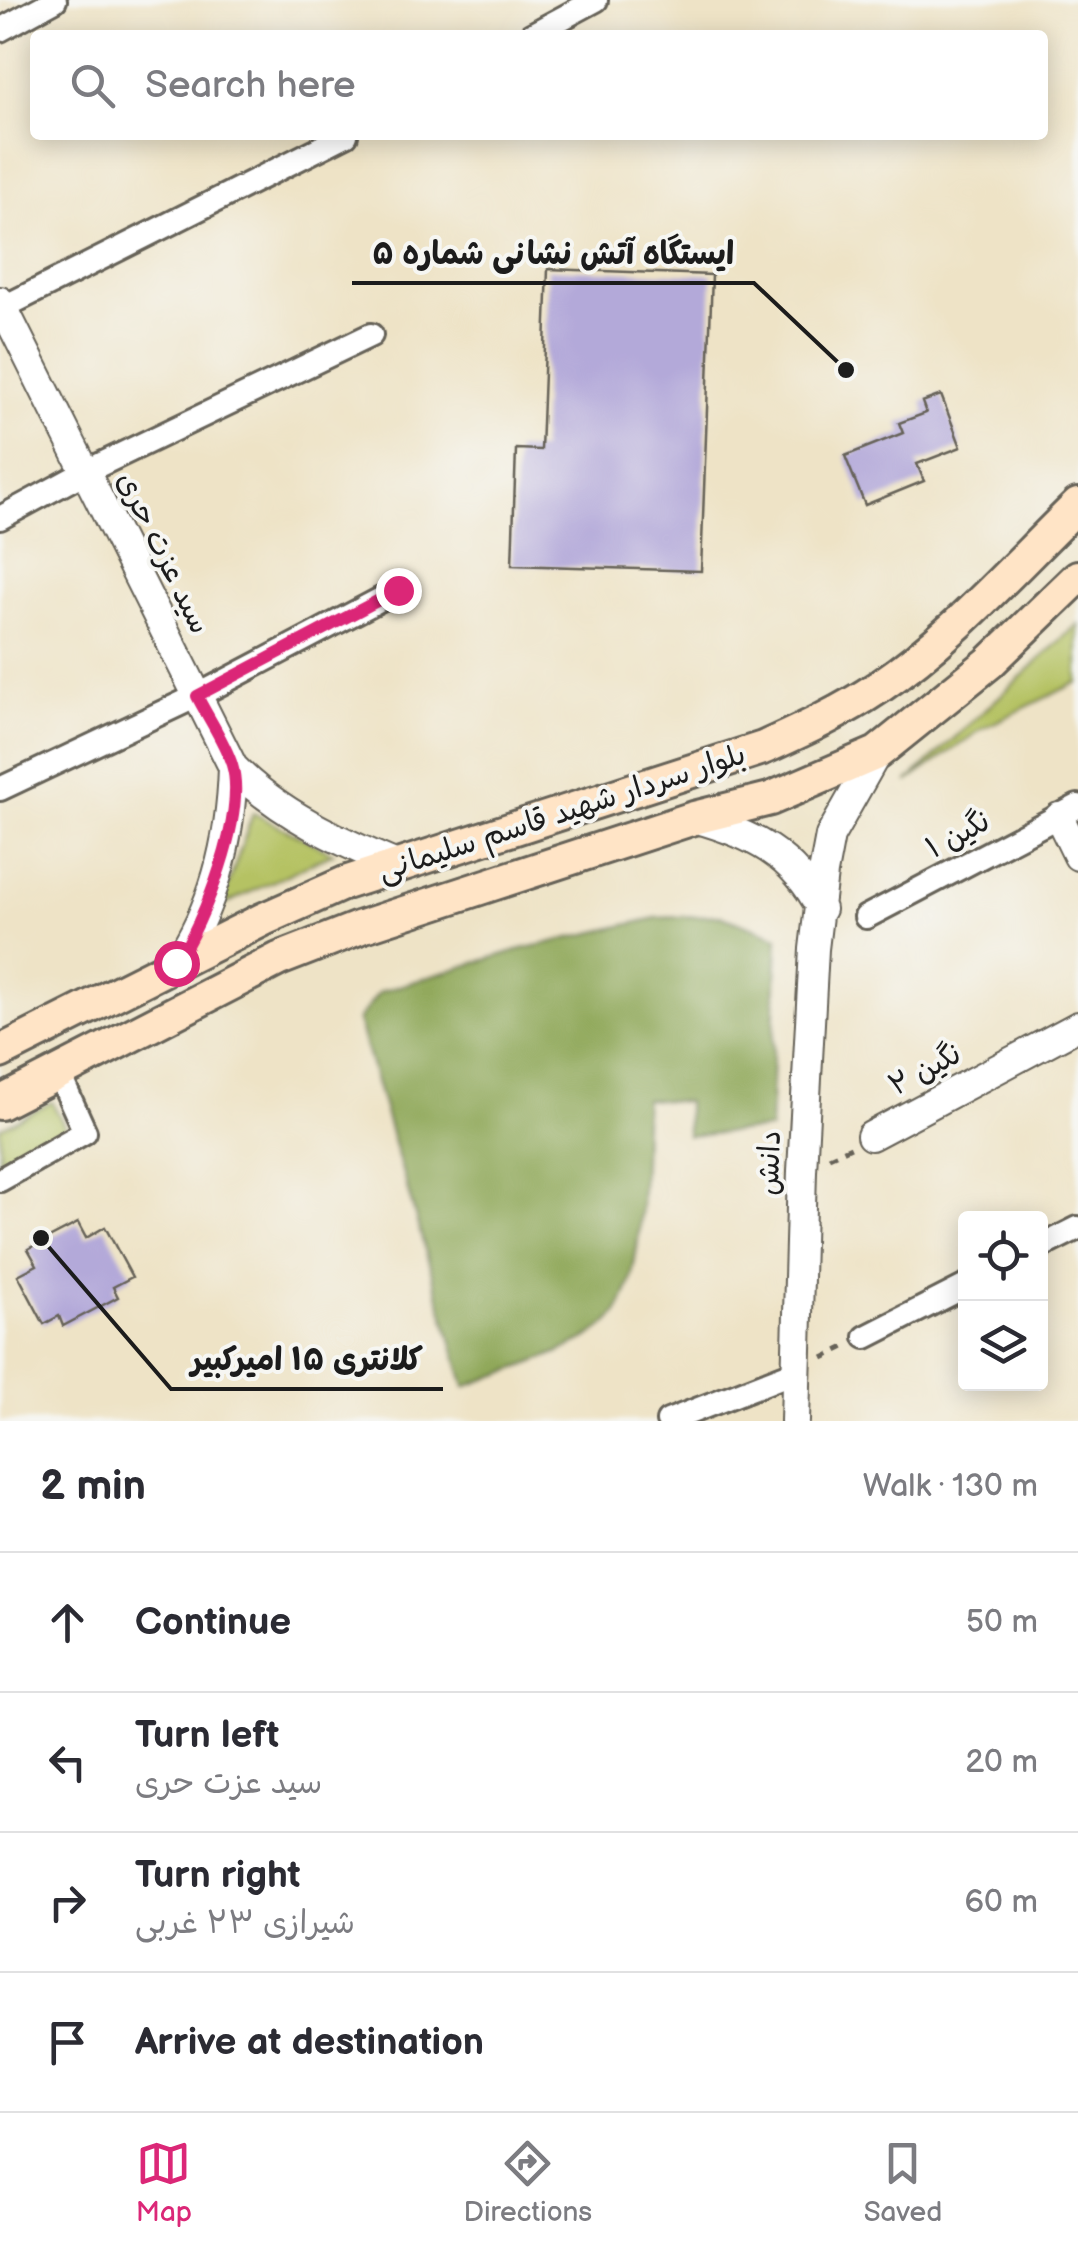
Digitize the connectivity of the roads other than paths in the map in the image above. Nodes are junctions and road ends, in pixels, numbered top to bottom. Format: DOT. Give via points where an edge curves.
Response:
graph roads {
  1 [pos="54,0"];
  2 [pos="596,0"];
  3 [pos="0,30"];
  4 [pos="541,30"];
  5 [pos="336,140"];
  6 [pos="1,305"];
  7 [pos="371,334"];
  8 [pos="87,470"];
  9 [pos="1078,505"];
  10 [pos="0,518"];
  11 [pos="1078,577"];
  12 [pos="398,590"];
  13 [pos="197,696"];
  14 [pos="878,753"];
  15 [pos="233,767"];
  16 [pos="0,789"];
  17 [pos="1068,811"];
  18 [pos="694,818"];
  19 [pos="1078,856"];
  20 [pos="399,866"];
  21 [pos="820,908"];
  22 [pos="866,917"];
  23 [pos="176,963"];
  24 [pos="1078,1026"];
  25 [pos="0,1052"];
  26 [pos="58,1072"];
  27 [pos="0,1102"];
  28 [pos="871,1136"];
  29 [pos="0,1180"];
  30 [pos="1078,1228"];
  31 [pos="1048,1243"];
  32 [pos="958,1290"];
  33 [pos="866,1337"];
  34 [pos="796,1371"];
  35 [pos="668,1421"];
  36 [pos="795,1421"];
  1 -- 3 [label="street"];
  2 -- 4 [label="street"];
  5 -- 6 [label="street"];
  6 -- 8 [label="street, سید عزت حری"];
  7 -- 8 [label="street"];
  8 -- 10 [label="street"];
  8 -- 13 [label="street, سید عزت حری"];
  9 -- 20 [label="main road, بلوار سردار شهید قاسم سلیمانی" via="934,644 824,720 763,748"];
  11 -- 14 [label="main road, بلوار سردار شهید قاسم سلیمانی" via="989,664"];
  12 -- 13 [label="street"];
  13 -- 15 [label="street, سید عزت حری"];
  13 -- 16 [label="street"];
  14 -- 18 [label="main road, بلوار سردار شهید قاسم سلیمانی" via="770,799"];
  14 -- 21 [label="street, دانش" via="830,836"];
  15 -- 20 [label="street, سید عزت حری" via="272,803"];
  15 -- 23 [label="street" via="232,812 215,884"];
  17 -- 19 [label="street"];
  17 -- 22 [label="street, نگین ۱"];
  18 -- 21 [label="street" via="765,844 793,864"];
  18 -- 26 [label="main road, بلوار سردار شهید قاسم سلیمانی" via="295,952"];
  20 -- 23 [label="main road, بلوار سردار شهید قاسم سلیمانی" via="345,883"];
  21 -- 34 [label="street, دانش"];
  23 -- 25 [label="main road, بلوار سردار شهید قاسم سلیمانی"];
  24 -- 28 [label="street, نگین ۲"];
  26 -- 27 [label="main road, بلوار سردار شهید قاسم سلیمانی"];
  26 -- 29 [label="street" via="85,1132"];
  30 -- 31 [label="street"];
  32 -- 33 [label="street"];
  34 -- 35 [label="street"];
  34 -- 36 [label="street, دانش"];
}
